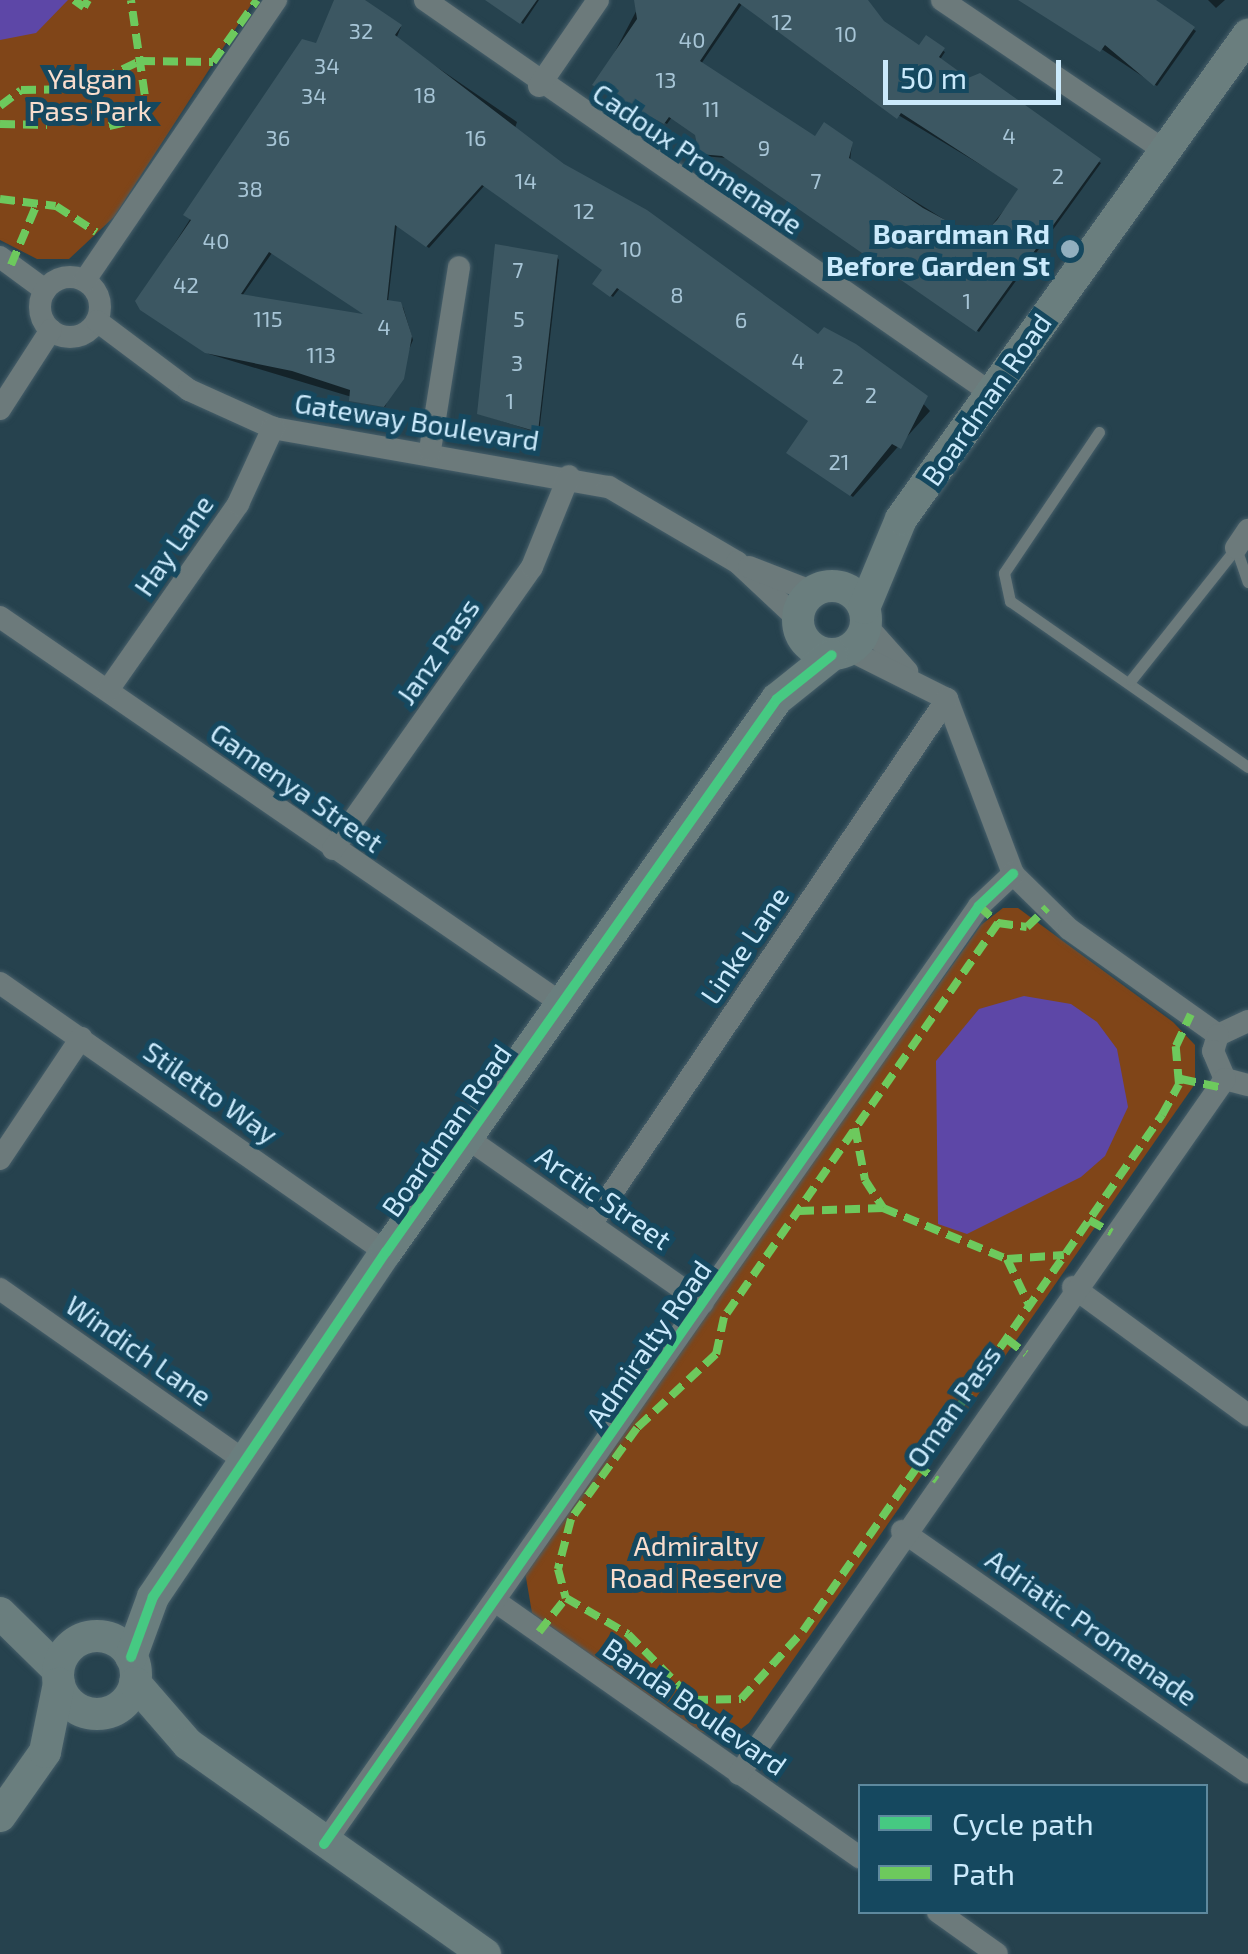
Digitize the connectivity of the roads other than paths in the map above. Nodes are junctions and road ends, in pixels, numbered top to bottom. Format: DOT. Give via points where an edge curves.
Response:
graph roads {
  1 [pos="276,0"];
  2 [pos="425,0"];
  3 [pos="598,0"];
  4 [pos="942,0"];
  5 [pos="1241,55"];
  6 [pos="539,86"];
  7 [pos="1161,148"];
  8 [pos="0,257"];
  9 [pos="459,267"];
  10 [pos="85,280"];
  11 [pos="45,290"];
  12 [pos="97,321"];
  13 [pos="51,330"];
  14 [pos="992,393"];
  15 [pos="0,409"];
  16 [pos="273,428"];
  17 [pos="1099,432"];
  18 [pos="430,450"];
  19 [pos="569,476"];
  20 [pos="901,520"];
  21 [pos="1242,539"];
  22 [pos="1248,582"];
  23 [pos="809,606"];
  24 [pos="7,622"];
  25 [pos="853,634"];
  26 [pos="0,647"];
  27 [pos="1131,680"];
  28 [pos="108,690"];
  29 [pos="777,699"];
  30 [pos="947,700"];
  31 [pos="1248,766"];
  32 [pos="333,849"];
  33 [pos="1014,874"];
  34 [pos="0,982"];
  35 [pos="562,1004"];
  36 [pos="1248,1020"];
  37 [pos="1218,1035"];
  38 [pos="81,1038"];
  39 [pos="1237,1082"];
  40 [pos="470,1140"];
  41 [pos="0,1159"];
  42 [pos="591,1224"];
  43 [pos="386,1252"];
  44 [pos="1073,1287"];
  45 [pos="0,1289"];
  46 [pos="703,1303"];
  47 [pos="1248,1414"];
  48 [pos="243,1460"];
  49 [pos="902,1532"];
  50 [pos="153,1597"];
  51 [pos="495,1602"];
  52 [pos="8,1619"];
  53 [pos="73,1658"];
  54 [pos="133,1670"];
  55 [pos="108,1712"];
  56 [pos="188,1744"];
  57 [pos="44,1752"];
  58 [pos="1248,1772"];
  59 [pos="739,1774"];
  60 [pos="0,1816"];
  61 [pos="324,1844"];
  62 [pos="858,1857"];
  63 [pos="941,1914"];
  64 [pos="485,1954"];
  65 [pos="996,1954"];
  1 -- 10 [label="street"];
  2 -- 6 [label="street, Cadoux Promenade"];
  3 -- 6 [label="street"];
  4 -- 7 [label="street"];
  5 -- 7 [label="street, Boardman Road"];
  6 -- 14 [label="street, Cadoux Promenade"];
  7 -- 14 [label="street, Boardman Road"];
  8 -- 11 [label="street"];
  9 -- 18 [label="street"];
  10 -- 11 [label="street" via="59,278"];
  10 -- 12 [label="street" via="101,303"];
  11 -- 13 [label="street" via="41,316"];
  12 -- 13 [label="street" via="81,335"];
  12 -- 16 [label="street, Gateway Boulevard" via="189,390"];
  13 -- 15 [label="street"];
  14 -- 20 [label="street, Boardman Road"];
  16 -- 18 [label="street, Gateway Boulevard"];
  16 -- 28 [label="street, Hay Lane" via="238,504"];
  17 -- 27 [label="lane" via="1004,573 1010,601"];
  18 -- 19 [label="street, Gateway Boulevard"];
  19 -- 23 [label="street, Gateway Boulevard" via="645,504"];
  19 -- 32 [label="street, Janz Pass" via="532,567"];
  20 -- 23 [label="street, Boardman Road"];
  20 -- 25 [label="street, Boardman Road"];
  21 -- 22 [label="lane"];
  21 -- 27 [label="lane"];
  23 -- 25 [label="street" via="810,647"];
  23 -- 25 [label="street" via="846,589"];
  23 -- 29 [label="street, Boardman Road"];
  24 -- 26 [label="street"];
  24 -- 28 [label="street, Gamenya Street"];
  25 -- 29 [label="street, Boardman Road"];
  25 -- 30 [label="street"];
  27 -- 31 [label="lane"];
  28 -- 32 [label="street, Gamenya Street"];
  29 -- 35 [label="street, Boardman Road"];
  30 -- 33 [label="street"];
  30 -- 42 [label="street, Linke Lane"];
  32 -- 35 [label="street, Gamenya Street"];
  33 -- 37 [label="street" via="1069,929"];
  33 -- 46 [label="street, Admiralty Road" via="980,906"];
  34 -- 38 [label="street, Stiletto Way"];
  35 -- 40 [label="street, Boardman Road"];
  36 -- 37 [label="street"];
  37 -- 39 [label="street" via="1214,1062"];
  38 -- 41 [label="street"];
  38 -- 43 [label="street, Stiletto Way"];
  39 -- 44 [label="street, Oman Pass"];
  40 -- 42 [label="street, Arctic Street"];
  40 -- 43 [label="street, Boardman Road"];
  42 -- 46 [label="street, Arctic Street"];
  43 -- 48 [label="street, Boardman Road"];
  44 -- 47 [label="street"];
  44 -- 49 [label="street, Oman Pass"];
  45 -- 48 [label="street, Windich Lane"];
  46 -- 51 [label="street, Admiralty Road"];
  48 -- 50 [label="street, Boardman Road"];
  49 -- 58 [label="street, Adriatic Promenade"];
  49 -- 59 [label="street, Oman Pass"];
  50 -- 53 [label="street, Boardman Road"];
  50 -- 54 [label="street, Boardman Road"];
  51 -- 59 [label="street, Banda Boulevard"];
  51 -- 61 [label="street, Admiralty Road"];
  52 -- 53 [label="street"];
  53 -- 54 [label="street"];
  53 -- 55 [label="street" via="70,1703"];
  53 -- 57 [label="street, Boardman Road"];
  54 -- 55 [label="street, Boardman Road"];
  54 -- 56 [label="street"];
  55 -- 56 [label="street"];
  55 -- 57 [label="street, Boardman Road"];
  56 -- 61 [label="street"];
  57 -- 60 [label="street, Boardman Road"];
  59 -- 62 [label="street, Banda Boulevard"];
  61 -- 64 [label="street"];
  63 -- 65 [label="street"];
}
